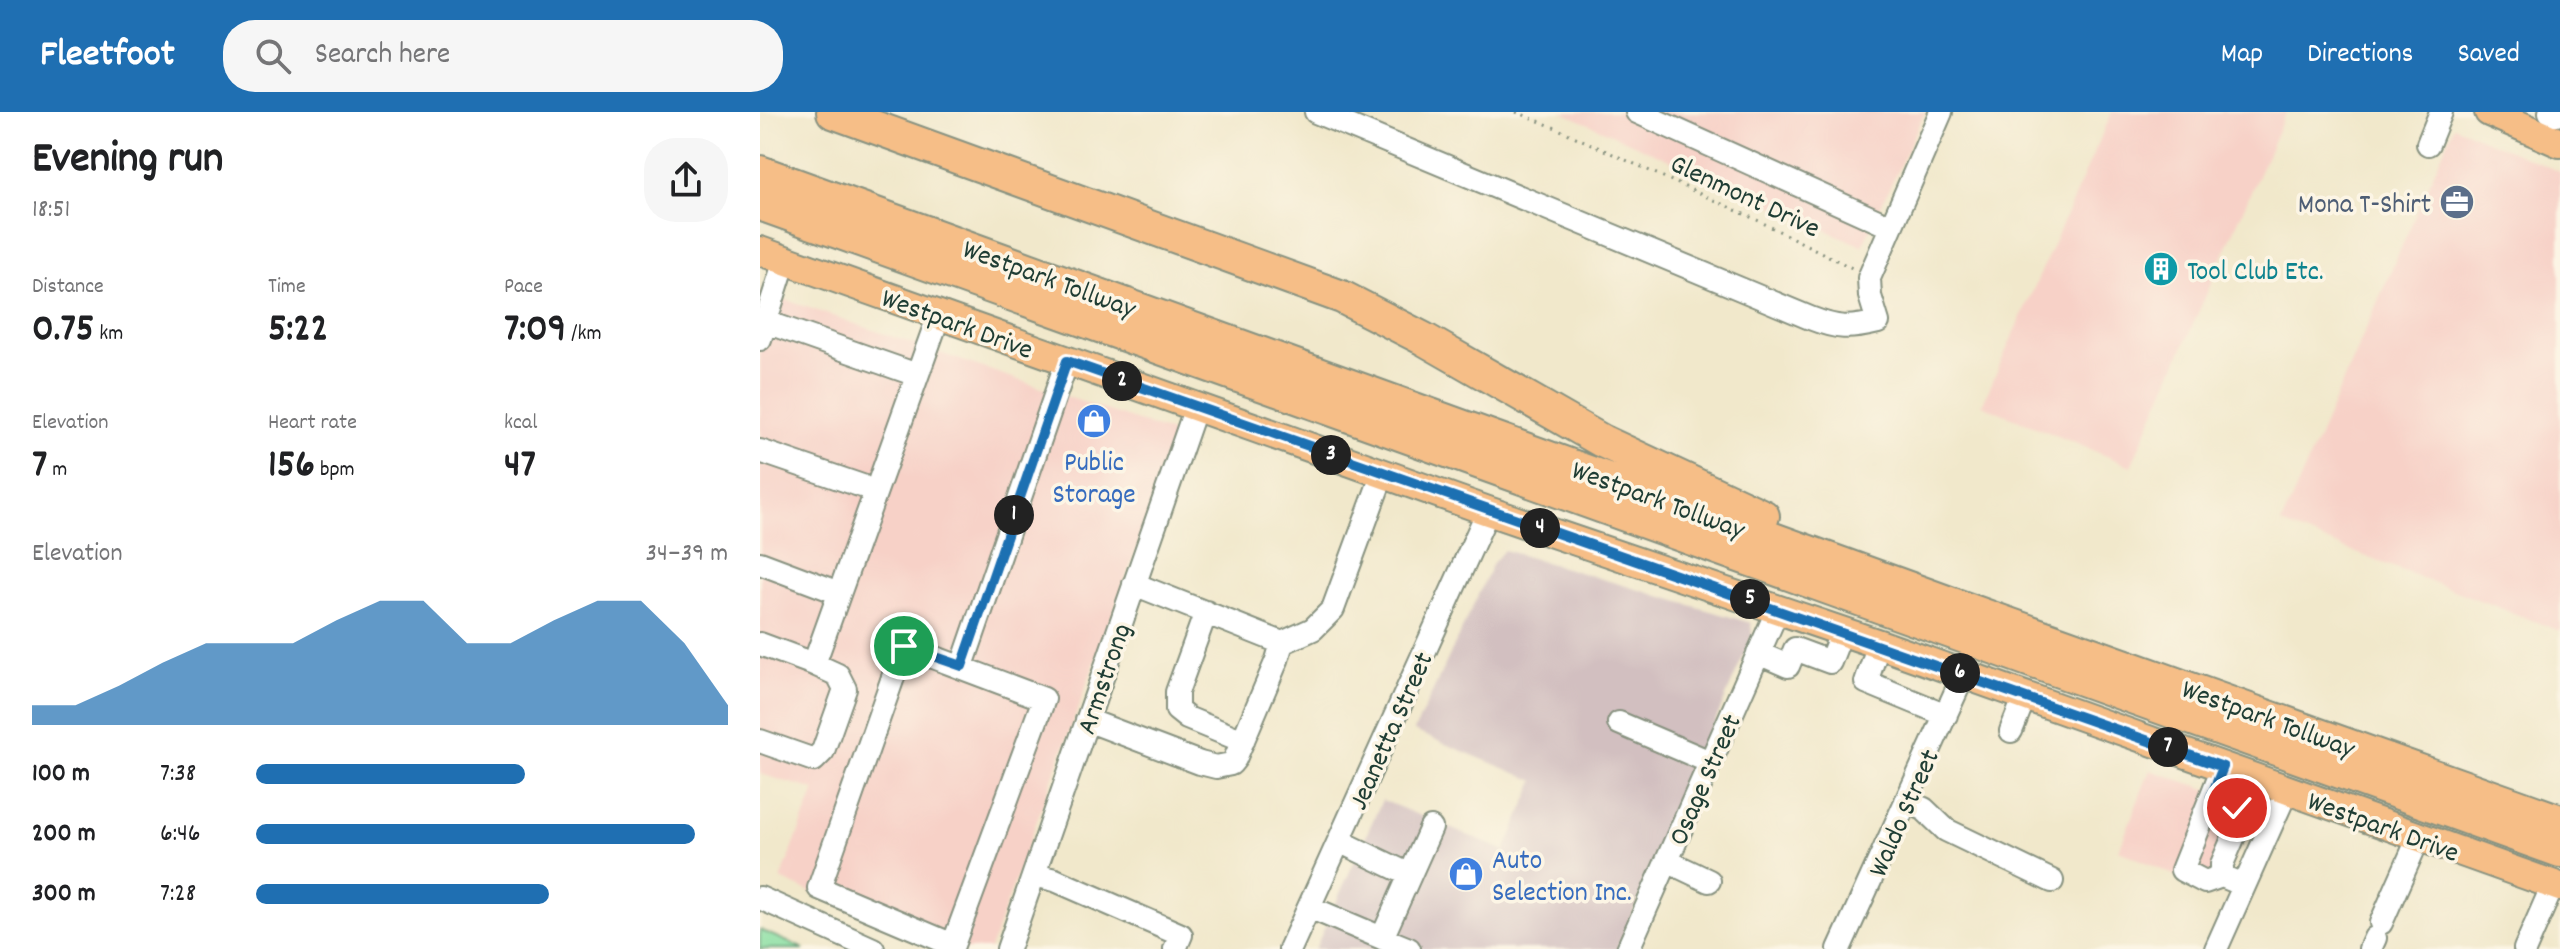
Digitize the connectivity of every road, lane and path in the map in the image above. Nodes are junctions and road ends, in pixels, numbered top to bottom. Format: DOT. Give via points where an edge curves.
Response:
graph roads {
  1 [pos="833,112"];
  2 [pos="1316,112"];
  3 [pos="1516,112"];
  4 [pos="1637,112"];
  5 [pos="1941,112"];
  6 [pos="2441,112"];
  7 [pos="2489,112"];
  8 [pos="1672,119"];
  9 [pos="2560,143"];
  10 [pos="2428,144"];
  11 [pos="760,172"];
  12 [pos="760,204"];
  13 [pos="1891,227"];
  14 [pos="773,255"];
  15 [pos="1869,278"];
  16 [pos="939,315"];
  17 [pos="763,330"];
  18 [pos="1067,361"];
  19 [pos="917,375"];
  20 [pos="1196,407"];
  21 [pos="760,451"];
  22 [pos="1383,473"];
  23 [pos="862,486"];
  24 [pos="1488,511"];
  25 [pos="760,563"];
  26 [pos="1134,584"];
  27 [pos="829,589"];
  28 [pos="1947,602"];
  29 [pos="1778,609"];
  30 [pos="1206,612"];
  31 [pos="1842,631"];
  32 [pos="1282,643"];
  33 [pos="760,644"];
  34 [pos="1879,644"];
  35 [pos="1758,653"];
  36 [pos="814,664"];
  37 [pos="962,666"];
  38 [pos="1964,674"];
  39 [pos="2025,696"];
  40 [pos="1946,715"];
  41 [pos="1087,720"];
  42 [pos="1619,723"];
  43 [pos="2011,731"];
  44 [pos="760,741"];
  45 [pos="1243,741"];
  46 [pos="1710,762"];
  47 [pos="2223,767"];
  48 [pos="2287,790"];
  49 [pos="2211,797"];
  50 [pos="1906,801"];
  51 [pos="2560,821"];
  52 [pos="1431,828"];
  53 [pos="2419,837"];
  54 [pos="1339,841"];
  55 [pos="2560,851"];
  56 [pos="1667,861"];
  57 [pos="1034,875"];
  58 [pos="1410,875"];
  59 [pos="2222,876"];
  60 [pos="1709,881"];
  61 [pos="2052,881"];
  62 [pos="2244,885"];
  63 [pos="2557,886"];
  64 [pos="760,898"];
  65 [pos="1309,907"];
  66 [pos="2375,937"];
  67 [pos="1382,938"];
  68 [pos="873,949"];
  69 [pos="1008,949"];
  70 [pos="1175,949"];
  71 [pos="1290,949"];
  72 [pos="1409,949"];
  73 [pos="1628,949"];
  74 [pos="1839,949"];
  75 [pos="2216,949"];
  76 [pos="2525,949"];
  1 -- 28 [label="highway" via="1342,297 1602,441"];
  2 -- 15 [label="street" via="1827,325 1851,329 1878,322"];
  3 -- 15 [label="path, Glenmont Drive" via="1757,220"];
  4 -- 8 [label="street"];
  5 -- 13 [label="street"];
  6 -- 10 [label="street"];
  7 -- 9 [label="main road"];
  8 -- 13 [label="street"];
  11 -- 28 [label="highway, Westpark Tollway"];
  12 -- 55 [label="highway, Westpark Tollway"];
  13 -- 15 [label="street"];
  14 -- 16 [label="main road, Westpark Drive"];
  14 -- 17 [label="street"];
  16 -- 18 [label="main road, Westpark Drive"];
  16 -- 19 [label="street"];
  17 -- 19 [label="street"];
  18 -- 20 [label="main road, Westpark Drive"];
  18 -- 37 [label="street"];
  19 -- 36 [label="street"];
  20 -- 22 [label="main road, Westpark Drive"];
  20 -- 26 [label="street, Armstrong"];
  21 -- 23 [label="street"];
  22 -- 24 [label="main road, Westpark Drive"];
  22 -- 32 [label="street" via="1333,609 1313,629"];
  24 -- 29 [label="main road, Westpark Drive"];
  24 -- 54 [label="street, Jeanetta Street"];
  25 -- 27 [label="street"];
  26 -- 30 [label="street"];
  26 -- 41 [label="street, Armstrong"];
  28 -- 51 [label="highway, Westpark Tollway"];
  29 -- 31 [label="main road, Westpark Drive"];
  29 -- 35 [label="street, Osage Street"];
  30 -- 32 [label="street"];
  30 -- 45 [label="street" via="1177,692 1177,710"];
  31 -- 34 [label="main road, Westpark Drive"];
  31 -- 35 [label="street" via="1830,662 1795,649 1788,666"];
  32 -- 45 [label="street"];
  33 -- 36 [label="street"];
  34 -- 38 [label="main road, Westpark Drive"];
  34 -- 40 [label="street" via="1866,682"];
  35 -- 46 [label="street, Osage Street"];
  36 -- 44 [label="street" via="838,675 845,689 823,751 814,760"];
  37 -- 37 [label="street" via="1044,699 953,945 819,888 904,646"];
  38 -- 39 [label="main road, Westpark Drive"];
  38 -- 40 [label="street, Waldo Street"];
  39 -- 43 [label="street"];
  39 -- 47 [label="main road, Westpark Drive"];
  40 -- 50 [label="street, Waldo Street"];
  41 -- 45 [label="street" via="1216,767 1231,764"];
  41 -- 57 [label="street, Armstrong"];
  42 -- 46 [label="street"];
  46 -- 56 [label="street, Osage Street"];
  47 -- 48 [label="main road, Westpark Drive"];
  47 -- 49 [label="street"];
  48 -- 53 [label="main road, Westpark Drive"];
  48 -- 62 [label="street"];
  49 -- 59 [label="street" via="2242,817"];
  49 -- 59 [label="street" via="2181,867 2205,882"];
  50 -- 61 [label="street" via="1924,809 1946,830"];
  50 -- 74 [label="street, Waldo Street"];
  52 -- 58 [label="street"];
  53 -- 63 [label="main road, Westpark Drive"];
  53 -- 66 [label="street"];
  54 -- 58 [label="street"];
  54 -- 65 [label="street, Jeanetta Street"];
  56 -- 60 [label="street"];
  56 -- 73 [label="street, Osage Street"];
  57 -- 69 [label="street, Armstrong"];
  57 -- 70 [label="street" via="1181,935"];
  58 -- 67 [label="street"];
  59 -- 62 [label="street"];
  62 -- 75 [label="street"];
  63 -- 76 [label="street"];
  64 -- 68 [label="street"];
  65 -- 67 [label="street"];
  65 -- 71 [label="street, Jeanetta Street"];
  67 -- 72 [label="street"];
}
